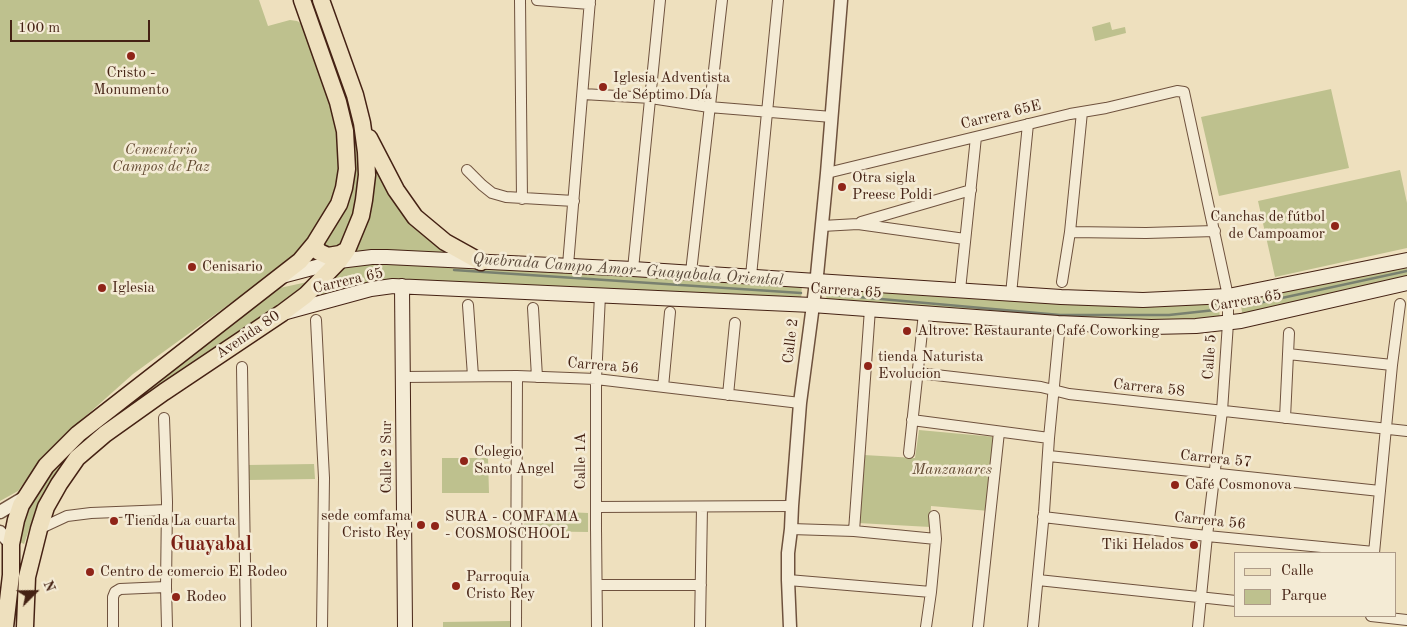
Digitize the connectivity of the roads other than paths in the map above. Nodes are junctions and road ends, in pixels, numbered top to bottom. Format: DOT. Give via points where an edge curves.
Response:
graph roads {
  1 [pos="302,0"];
  2 [pos="321,0"];
  3 [pos="520,0"];
  4 [pos="538,0"];
  5 [pos="660,0"];
  6 [pos="722,0"];
  7 [pos="778,0"];
  8 [pos="841,0"];
  9 [pos="590,2"];
  10 [pos="1184,92"];
  11 [pos="583,94"];
  12 [pos="651,98"];
  13 [pos="709,107"];
  14 [pos="768,111"];
  15 [pos="1082,112"];
  16 [pos="832,118"];
  17 [pos="362,123"];
  18 [pos="1028,124"];
  19 [pos="976,137"];
  20 [pos="467,170"];
  21 [pos="827,173"];
  22 [pos="971,190"];
  23 [pos="522,199"];
  24 [pos="574,201"];
  25 [pos="858,224"];
  26 [pos="822,226"];
  27 [pos="1215,231"];
  28 [pos="1070,232"];
  29 [pos="965,239"];
  30 [pos="315,244"];
  31 [pos="343,255"];
  32 [pos="1407,260"];
  33 [pos="482,262"];
  34 [pos="568,265"];
  35 [pos="633,268"];
  36 [pos="691,272"];
  37 [pos="281,276"];
  38 [pos="751,276"];
  39 [pos="816,281"];
  40 [pos="1062,282"];
  41 [pos="1407,283"];
  42 [pos="402,286"];
  43 [pos="960,290"];
  44 [pos="1011,294"];
  45 [pos="600,295"];
  46 [pos="1228,296"];
  47 [pos="1400,304"];
  48 [pos="468,305"];
  49 [pos="812,305"];
  50 [pos="533,308"];
  51 [pos="870,309"];
  52 [pos="670,312"];
  53 [pos="282,313"];
  54 [pos="924,313"];
  55 [pos="316,320"];
  56 [pos="735,323"];
  57 [pos="1060,323"];
  58 [pos="1228,323"];
  59 [pos="1289,333"];
  60 [pos="1288,354"];
  61 [pos="1392,364"];
  62 [pos="242,366"];
  63 [pos="918,373"];
  64 [pos="473,376"];
  65 [pos="517,376"];
  66 [pos="402,377"];
  67 [pos="538,377"];
  68 [pos="596,379"];
  69 [pos="663,387"];
  70 [pos="1055,391"];
  71 [pos="728,395"];
  72 [pos="800,403"];
  73 [pos="1222,411"];
  74 [pos="164,418"];
  75 [pos="1285,418"];
  76 [pos="912,420"];
  77 [pos="1386,429"];
  78 [pos="1407,431"];
  79 [pos="999,432"];
  80 [pos="1049,438"];
  81 [pos="909,453"];
  82 [pos="1049,456"];
  83 [pos="1215,474"];
  84 [pos="1380,491"];
  85 [pos="27,496"];
  86 [pos="702,506"];
  87 [pos="792,506"];
  88 [pos="596,507"];
  89 [pos="167,510"];
  90 [pos="0,512"];
  91 [pos="934,516"];
  92 [pos="1043,517"];
  93 [pos="791,529"];
  94 [pos="854,530"];
  95 [pos="0,532"];
  96 [pos="37,536"];
  97 [pos="1207,536"];
  98 [pos="936,539"];
  99 [pos="11,544"];
  100 [pos="1364,552"];
  101 [pos="1374,552"];
  102 [pos="788,580"];
  103 [pos="1038,580"];
  104 [pos="701,585"];
  105 [pos="597,586"];
  106 [pos="0,587"];
  107 [pos="166,587"];
  108 [pos="932,592"];
  109 [pos="1202,598"];
  110 [pos="1234,602"];
  111 [pos="1380,617"];
  112 [pos="1407,620"];
  113 [pos="6,626"];
  114 [pos="24,627"];
  115 [pos="30,627"];
  116 [pos="113,627"];
  117 [pos="167,627"];
  118 [pos="246,627"];
  119 [pos="322,627"];
  120 [pos="405,627"];
  121 [pos="516,627"];
  122 [pos="597,627"];
  123 [pos="700,627"];
  124 [pos="790,627"];
  125 [pos="926,627"];
  126 [pos="978,627"];
  127 [pos="1033,627"];
  128 [pos="1198,627"];
  1 -- 30 [label="main road, Avenida 80" via="338,102 347,150 347,169 339,204"];
  2 -- 17 [label="main road, Avenida 80" via="348,73"];
  3 -- 23 [label="street"];
  4 -- 9 [label="street"];
  5 -- 12 [label="street"];
  6 -- 13 [label="street"];
  7 -- 14 [label="street"];
  8 -- 16 [label="street, Calle 2"];
  9 -- 11 [label="street"];
  10 -- 15 [label="street, Carrera 65E"];
  10 -- 27 [label="street, Calle 5"];
  11 -- 12 [label="street"];
  11 -- 24 [label="street"];
  12 -- 13 [label="street"];
  12 -- 35 [label="street"];
  13 -- 14 [label="street"];
  13 -- 36 [label="street"];
  14 -- 16 [label="street"];
  14 -- 38 [label="street"];
  15 -- 18 [label="street, Carrera 65E"];
  15 -- 28 [label="street"];
  16 -- 21 [label="street, Calle 2"];
  17 -- 31 [label="main road, Avenida 80" via="366,186 361,216"];
  17 -- 33 [label="main road" via="396,190 416,217 445,242"];
  18 -- 19 [label="street, Carrera 65E"];
  18 -- 44 [label="street"];
  19 -- 21 [label="street, Carrera 65E"];
  19 -- 22 [label="street"];
  20 -- 23 [label="street" via="492,193"];
  21 -- 26 [label="street, Calle 2"];
  22 -- 25 [label="street"];
  22 -- 29 [label="street"];
  23 -- 24 [label="street"];
  24 -- 34 [label="street"];
  25 -- 26 [label="street"];
  25 -- 29 [label="street"];
  26 -- 39 [label="street, Calle 2"];
  27 -- 28 [label="street"];
  27 -- 46 [label="street, Calle 5"];
  28 -- 40 [label="street"];
  29 -- 43 [label="street"];
  30 -- 31 [label="main road" via="319,252 328,256"];
  30 -- 37 [label="main road, Avenida 80"];
  31 -- 33 [label="main road, Carrera 65"];
  31 -- 37 [label="main road, Carrera 65"];
  31 -- 53 [label="main road, Avenida 80" via="306,294"];
  32 -- 46 [label="main road, Carrera 65"];
  33 -- 34 [label="main road, Carrera 65"];
  34 -- 35 [label="main road, Carrera 65"];
  35 -- 36 [label="main road, Carrera 65"];
  36 -- 38 [label="main road, Carrera 65"];
  37 -- 85 [label="main road, Avenida 80" via="78,434 46,466"];
  38 -- 39 [label="main road, Carrera 65"];
  39 -- 43 [label="main road, Carrera 65"];
  39 -- 49 [label="street, Calle 2"];
  41 -- 58 [label="main road, Carrera 65"];
  42 -- 45 [label="main road, Carrera 65"];
  42 -- 53 [label="main road, Carrera 65" via="371,289"];
  42 -- 66 [label="main road, Calle 2 Sur"];
  43 -- 44 [label="main road, Carrera 65"];
  44 -- 46 [label="main road, Carrera 65" via="1143,300"];
  45 -- 49 [label="main road, Carrera 65"];
  45 -- 68 [label="street, Calle 1A"];
  46 -- 58 [label="street, Calle 5"];
  47 -- 61 [label="street"];
  48 -- 64 [label="street"];
  49 -- 51 [label="main road, Carrera 65"];
  49 -- 72 [label="street, Calle 2"];
  50 -- 67 [label="street"];
  51 -- 54 [label="main road, Carrera 65"];
  51 -- 94 [label="street"];
  52 -- 69 [label="street"];
  53 -- 96 [label="main road, Avenida 80" via="164,392 77,458 49,502"];
  54 -- 57 [label="main road, Carrera 65"];
  54 -- 63 [label="street"];
  55 -- 119 [label="street" via="324,478"];
  56 -- 71 [label="street"];
  57 -- 58 [label="main road, Carrera 65" via="1151,327"];
  57 -- 70 [label="street"];
  58 -- 73 [label="street, Calle 5"];
  59 -- 60 [label="street"];
  60 -- 61 [label="street"];
  60 -- 75 [label="street"];
  61 -- 77 [label="street"];
  62 -- 118 [label="street"];
  63 -- 70 [label="street, Carrera 58"];
  63 -- 76 [label="street"];
  64 -- 65 [label="street, Carrera 56"];
  64 -- 66 [label="street, Carrera 56"];
  65 -- 67 [label="street, Carrera 56"];
  65 -- 121 [label="street"];
  66 -- 120 [label="main road, Calle 2 Sur"];
  67 -- 68 [label="street, Carrera 56"];
  68 -- 69 [label="street, Carrera 56"];
  68 -- 88 [label="street, Calle 1A"];
  69 -- 71 [label="street, Carrera 56"];
  70 -- 73 [label="street, Carrera 58"];
  70 -- 80 [label="street"];
  71 -- 72 [label="street, Carrera 56"];
  72 -- 87 [label="street, Calle 2"];
  73 -- 75 [label="street, Carrera 58"];
  73 -- 83 [label="street, Calle 5"];
  74 -- 89 [label="street"];
  75 -- 77 [label="street, Carrera 58"];
  76 -- 79 [label="street"];
  76 -- 81 [label="street"];
  77 -- 78 [label="street, Carrera 58"];
  77 -- 84 [label="street"];
  79 -- 80 [label="street"];
  79 -- 126 [label="street"];
  80 -- 82 [label="street"];
  82 -- 83 [label="street, Carrera 57"];
  82 -- 92 [label="street"];
  83 -- 84 [label="street, Carrera 57"];
  83 -- 97 [label="street, Calle 5"];
  84 -- 101 [label="street"];
  85 -- 90 [label="street"];
  85 -- 99 [label="main road, Avenida 80" via="16,520"];
  86 -- 87 [label="street"];
  86 -- 88 [label="street"];
  86 -- 104 [label="street"];
  87 -- 93 [label="street, Calle 2"];
  88 -- 105 [label="street, Calle 1A"];
  89 -- 96 [label="street" via="67,516"];
  89 -- 107 [label="street"];
  91 -- 98 [label="street"];
  92 -- 97 [label="street, Carrera 56"];
  92 -- 103 [label="street"];
  93 -- 94 [label="street"];
  93 -- 102 [label="street, Calle 2"];
  94 -- 98 [label="street"];
  95 -- 99 [label="street"];
  96 -- 114 [label="main road, Avenida 80" via="27,577"];
  96 -- 115 [label="main road"];
  97 -- 100 [label="street, Carrera 56"];
  97 -- 109 [label="street, Calle 5"];
  98 -- 108 [label="street"];
  99 -- 106 [label="main road"];
  99 -- 113 [label="main road, Avenida 80"];
  102 -- 108 [label="street"];
  102 -- 124 [label="street, Calle 2"];
  103 -- 109 [label="street"];
  103 -- 127 [label="street"];
  104 -- 105 [label="street"];
  104 -- 123 [label="street"];
  105 -- 122 [label="street, Calle 1A"];
  107 -- 116 [label="street" via="115,592 112,597"];
  107 -- 117 [label="street"];
  108 -- 125 [label="street"];
  109 -- 110 [label="street"];
  109 -- 128 [label="street, Calle 5"];
  111 -- 112 [label="street"];
}
